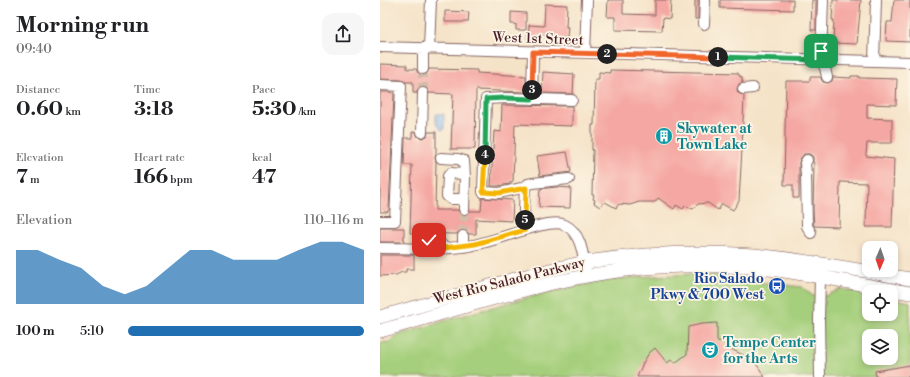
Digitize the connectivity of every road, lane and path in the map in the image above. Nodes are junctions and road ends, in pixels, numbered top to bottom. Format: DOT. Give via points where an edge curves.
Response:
graph roads {
  1 [pos="431,0"];
  2 [pos="588,0"];
  3 [pos="705,0"];
  4 [pos="823,0"];
  5 [pos="876,0"];
  6 [pos="704,24"];
  7 [pos="380,47"];
  8 [pos="426,48"];
  9 [pos="533,52"];
  10 [pos="586,53"];
  11 [pos="821,60"];
  12 [pos="874,61"];
  13 [pos="910,62"];
  14 [pos="423,69"];
  15 [pos="826,77"];
  16 [pos="380,85"];
  17 [pos="423,93"];
  18 [pos="532,99"];
  19 [pos="572,100"];
  20 [pos="422,132"];
  21 [pos="441,158"];
  22 [pos="809,162"];
  23 [pos="465,177"];
  24 [pos="569,179"];
  25 [pos="526,188"];
  26 [pos="380,221"];
  27 [pos="525,230"];
  28 [pos="811,233"];
  29 [pos="380,248"];
  30 [pos="584,262"];
  31 [pos="826,265"];
  32 [pos="587,276"];
  33 [pos="820,277"];
  34 [pos="910,280"];
  35 [pos="910,293"];
  36 [pos="380,317"];
  37 [pos="380,330"];
  38 [pos="820,377"];
  1 -- 8 [label="street"];
  2 -- 10 [label="street"];
  3 -- 6 [label="street"];
  4 -- 11 [label="street"];
  5 -- 12 [label="street"];
  7 -- 8 [label="street, West 1st Street"];
  8 -- 9 [label="street, West 1st Street"];
  8 -- 14 [label="street"];
  9 -- 10 [label="street, West 1st Street"];
  9 -- 18 [label="street"];
  10 -- 11 [label="street, West 1st Street"];
  11 -- 12 [label="street, West 1st Street"];
  11 -- 15 [label="street"];
  12 -- 13 [label="street, West 1st Street"];
  16 -- 26 [label="street" via="401,86 395,221"];
  17 -- 20 [label="street"];
  18 -- 19 [label="street"];
  18 -- 25 [label="street" via="486,99 483,192 499,193"];
  21 -- 23 [label="street" via="464,161"];
  22 -- 28 [label="street" via="805,163 807,226"];
  23 -- 23 [label="street" via="464,204 447,196 448,176 451,173 462,174"];
  24 -- 25 [label="street" via="528,184"];
  25 -- 27 [label="street"];
  27 -- 29 [label="street" via="491,240 463,241 444,248"];
  27 -- 30 [label="street" via="549,224 567,226 578,237"];
  30 -- 31 [label="main road, West Rio Salado Parkway" via="700,253 753,255"];
  30 -- 32 [label="street"];
  30 -- 36 [label="main road, West Rio Salado Parkway"];
  31 -- 33 [label="street"];
  31 -- 34 [label="main road, West Rio Salado Parkway"];
  32 -- 33 [label="main road, West Rio Salado Parkway" via="640,268 682,266 759,269"];
  32 -- 37 [label="main road, West Rio Salado Parkway" via="522,290"];
  33 -- 35 [label="main road, West Rio Salado Parkway"];
  33 -- 38 [label="street"];
}
